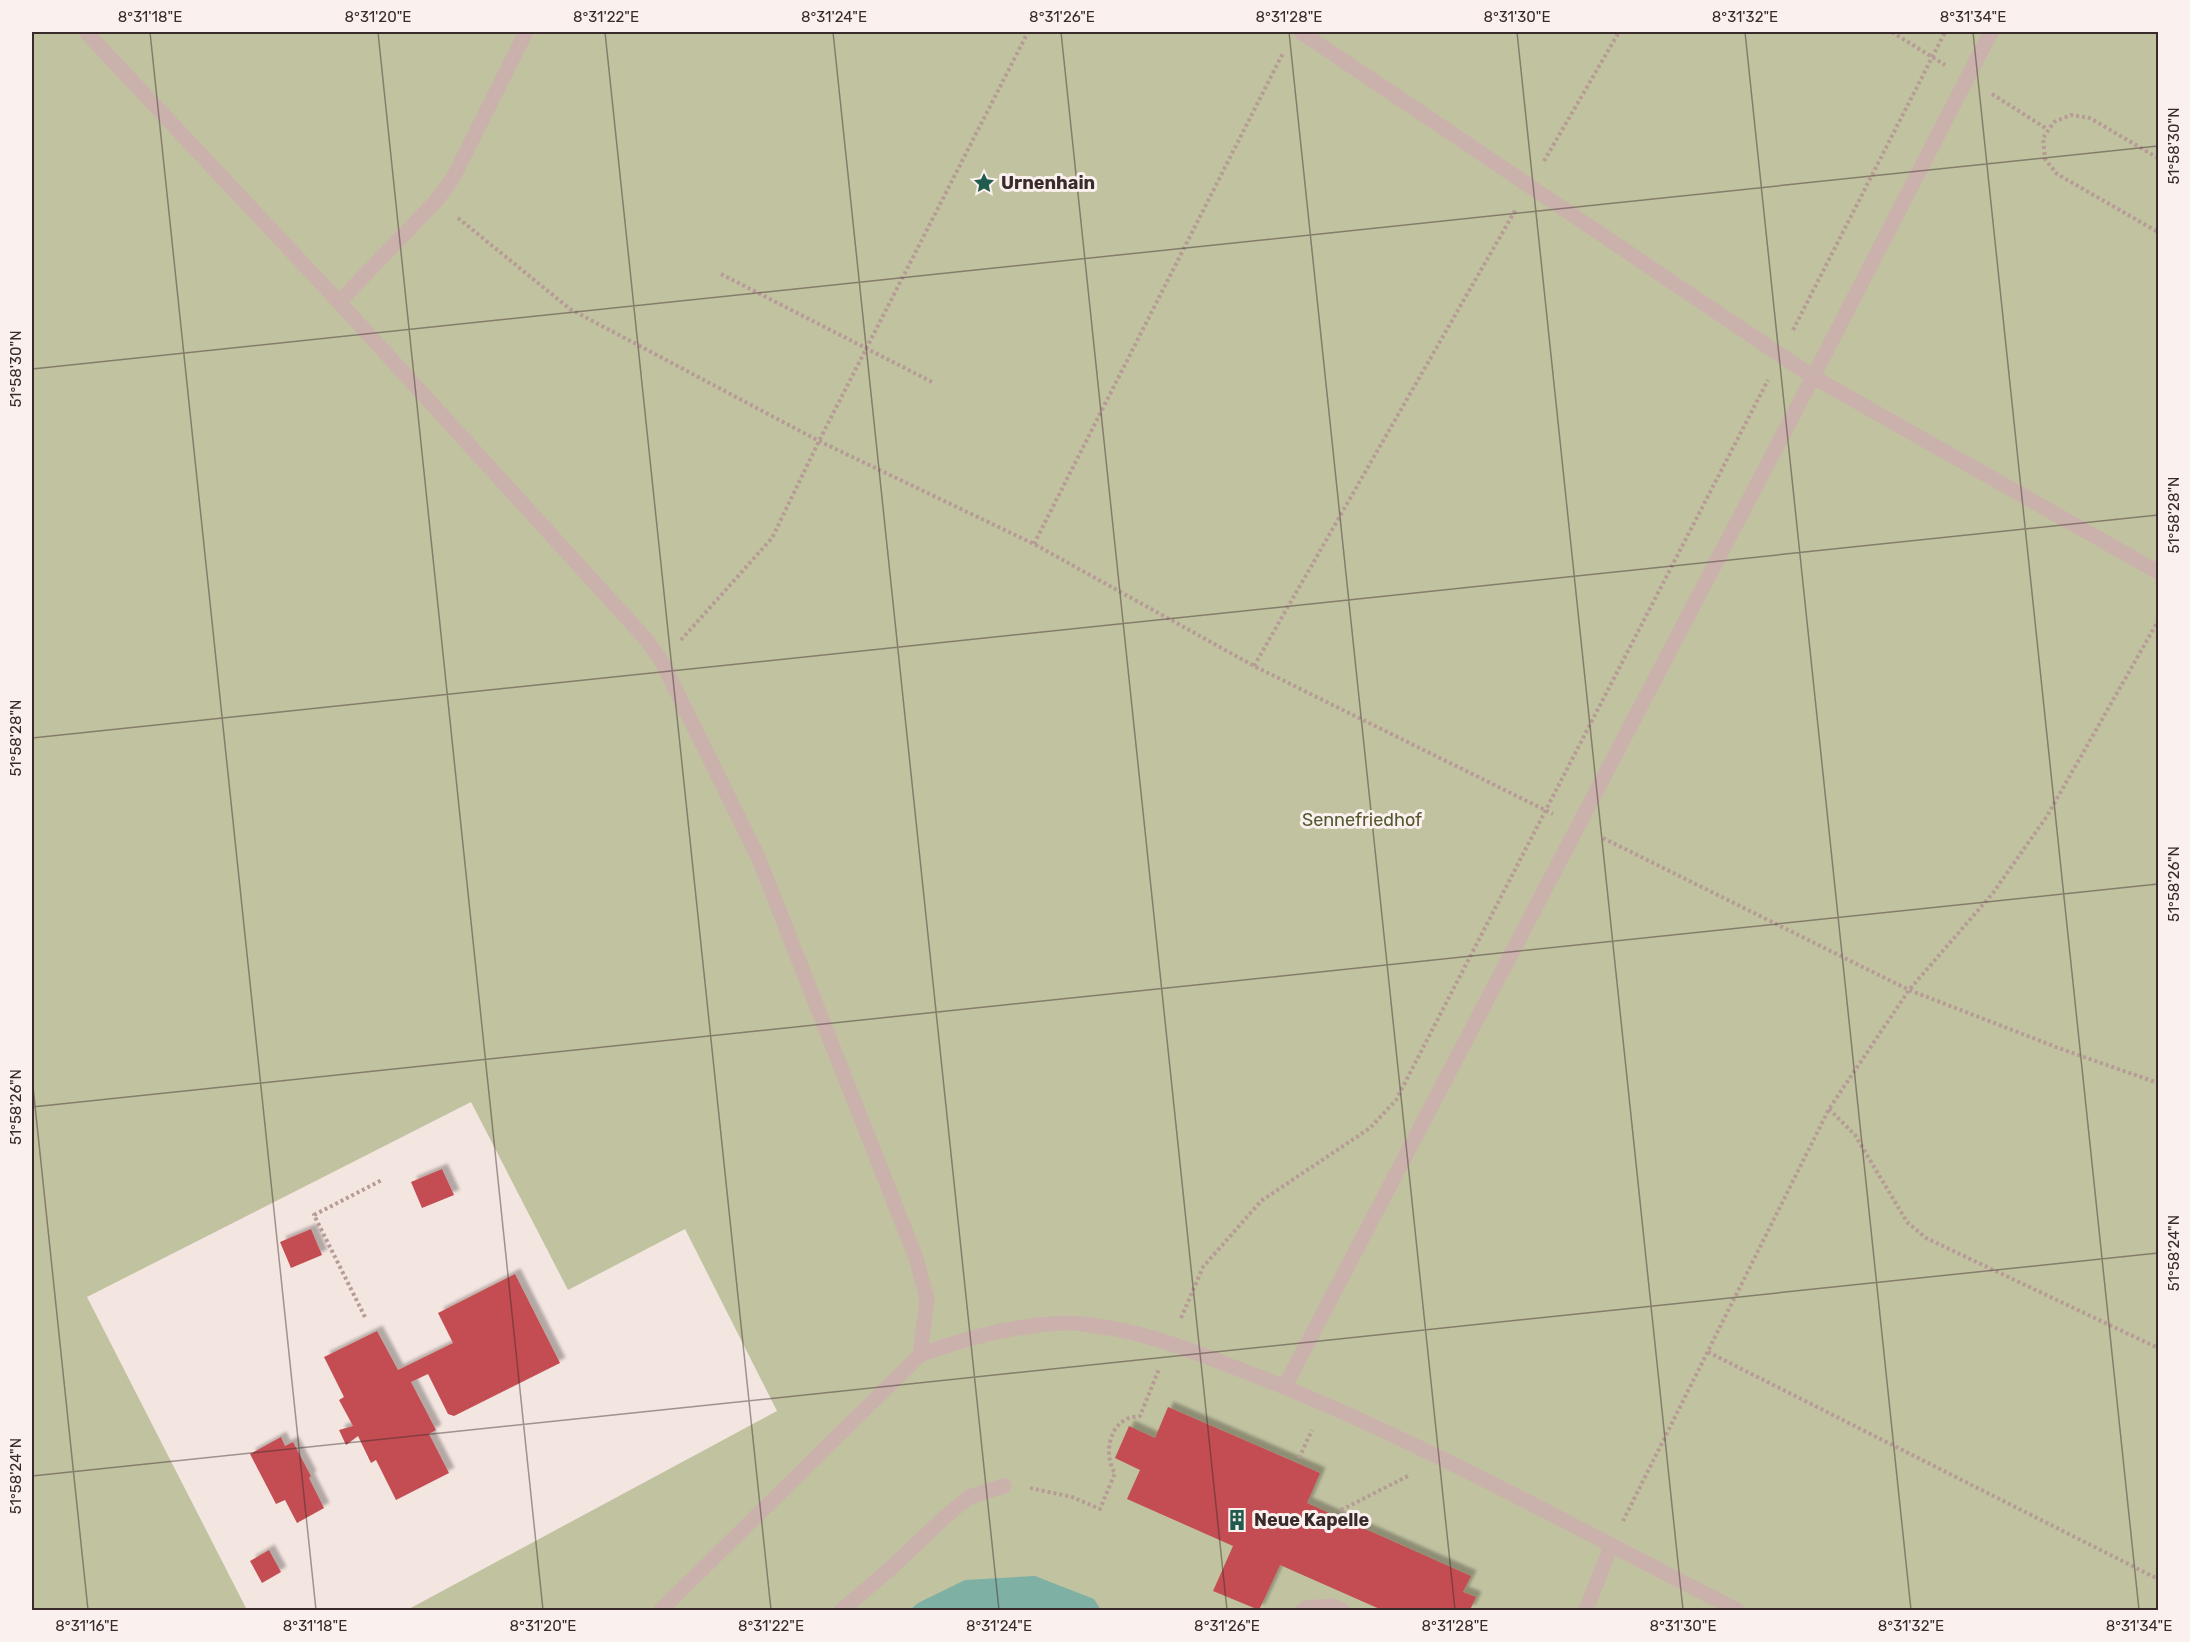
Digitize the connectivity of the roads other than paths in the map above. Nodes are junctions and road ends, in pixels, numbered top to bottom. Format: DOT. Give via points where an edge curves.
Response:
graph roads {
  1 [pos="86,32"];
  2 [pos="526,32"];
  3 [pos="1300,32"];
  4 [pos="1991,32"];
  5 [pos="339,302"];
  6 [pos="1813,377"];
  7 [pos="2158,572"];
  8 [pos="920,1355"];
  9 [pos="1285,1386"];
  10 [pos="1004,1486"];
  11 [pos="1611,1546"];
  12 [pos="661,1611"];
  13 [pos="842,1611"];
  14 [pos="1303,1611"];
  15 [pos="1342,1611"];
  16 [pos="1586,1611"];
  17 [pos="1737,1611"];
  1 -- 5 [label="lane"];
  2 -- 5 [label="lane" via="453,178 436,201"];
  3 -- 6 [label="lane"];
  4 -- 6 [label="lane"];
  5 -- 8 [label="lane" via="645,638 662,662 758,857 916,1258 927,1299"];
  6 -- 7 [label="lane"];
  6 -- 9 [label="lane"];
  8 -- 9 [label="lane" via="961,1340 1071,1323 1124,1330 1170,1342"];
  8 -- 12 [label="lane"];
  9 -- 11 [label="lane" via="1441,1459"];
  10 -- 13 [label="lane" via="969,1497"];
  11 -- 16 [label="lane"];
  11 -- 17 [label="lane"];
  14 -- 15 [label="lane" via="1332,1606"];
}
